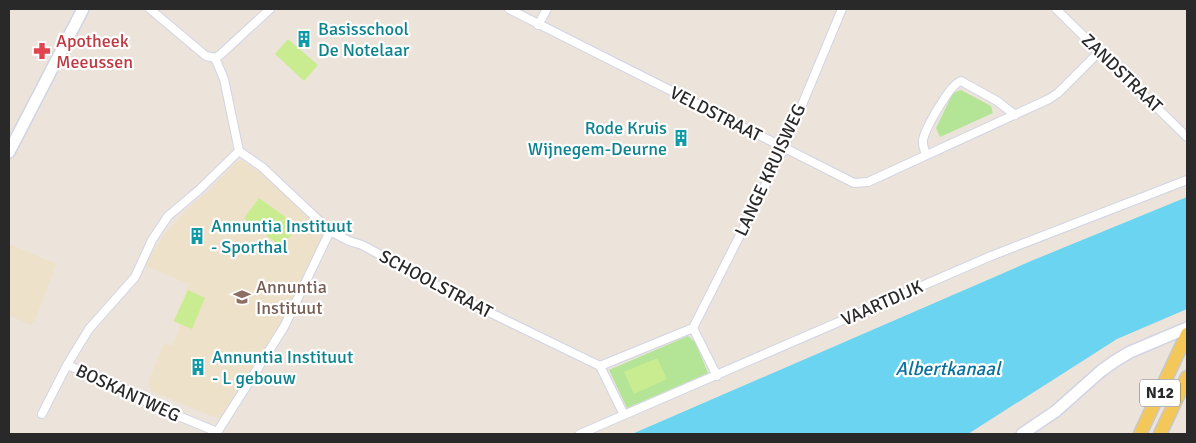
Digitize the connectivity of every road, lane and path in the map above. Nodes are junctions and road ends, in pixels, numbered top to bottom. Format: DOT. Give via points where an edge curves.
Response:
graph roads {
  1 [pos="82,9"];
  2 [pos="150,9"];
  3 [pos="270,9"];
  4 [pos="509,9"];
  5 [pos="547,9"];
  6 [pos="842,9"];
  7 [pos="1056,9"];
  8 [pos="538,25"];
  9 [pos="1100,51"];
  10 [pos="215,58"];
  11 [pos="1015,114"];
  12 [pos="1187,137"];
  13 [pos="12,138"];
  14 [pos="784,148"];
  15 [pos="239,151"];
  16 [pos="9,152"];
  17 [pos="926,155"];
  18 [pos="1187,180"];
  19 [pos="330,231"];
  20 [pos="693,328"];
  21 [pos="1187,328"];
  22 [pos="1187,334"];
  23 [pos="67,365"];
  24 [pos="600,366"];
  25 [pos="717,376"];
  26 [pos="1187,377"];
  27 [pos="42,414"];
  28 [pos="624,416"];
  29 [pos="216,433"];
  30 [pos="580,434"];
  31 [pos="1022,434"];
  32 [pos="1140,434"];
  33 [pos="1160,434"];
  1 -- 13 [label="street"];
  2 -- 10 [label="street" via="206,56"];
  3 -- 10 [label="street"];
  4 -- 8 [label="street, VELDSTRAAT"];
  5 -- 8 [label="street"];
  6 -- 14 [label="street, LANGE KRUISWEG"];
  7 -- 9 [label="street, ZANDSTRAAT"];
  8 -- 14 [label="street, VELDSTRAAT"];
  9 -- 11 [label="street, VELDSTRAAT" via="1058,93"];
  9 -- 12 [label="street, ZANDSTRAAT"];
  10 -- 15 [label="street" via="224,79"];
  11 -- 17 [label="street, VELDSTRAAT"];
  11 -- 17 [label="street" via="974,87 956,82 925,133 922,143"];
  13 -- 16 [label="street"];
  14 -- 17 [label="street, VELDSTRAAT" via="854,183 868,182"];
  14 -- 20 [label="street, LANGE KRUISWEG"];
  15 -- 19 [label="street, SCHOOLSTRAAT" via="262,167"];
  15 -- 23 [label="street, BOSKANTWEG" via="168,216 152,240 135,277 89,329"];
  18 -- 25 [label="street, VAARTDIJK" via="991,256"];
  19 -- 24 [label="street, SCHOOLSTRAAT"];
  19 -- 29 [label="street" via="284,327"];
  20 -- 24 [label="street"];
  20 -- 25 [label="street"];
  21 -- 31 [label="street" via="1115,361 1056,411"];
  22 -- 32 [label="main road, N12"];
  23 -- 27 [label="street, BOSKANTWEG"];
  23 -- 29 [label="street, BOSKANTWEG" via="122,387 150,404"];
  24 -- 28 [label="street"];
  25 -- 28 [label="street, VAARTDIJK"];
  26 -- 33 [label="main road, N12"];
  28 -- 30 [label="street, VAARTDIJK"];
}
